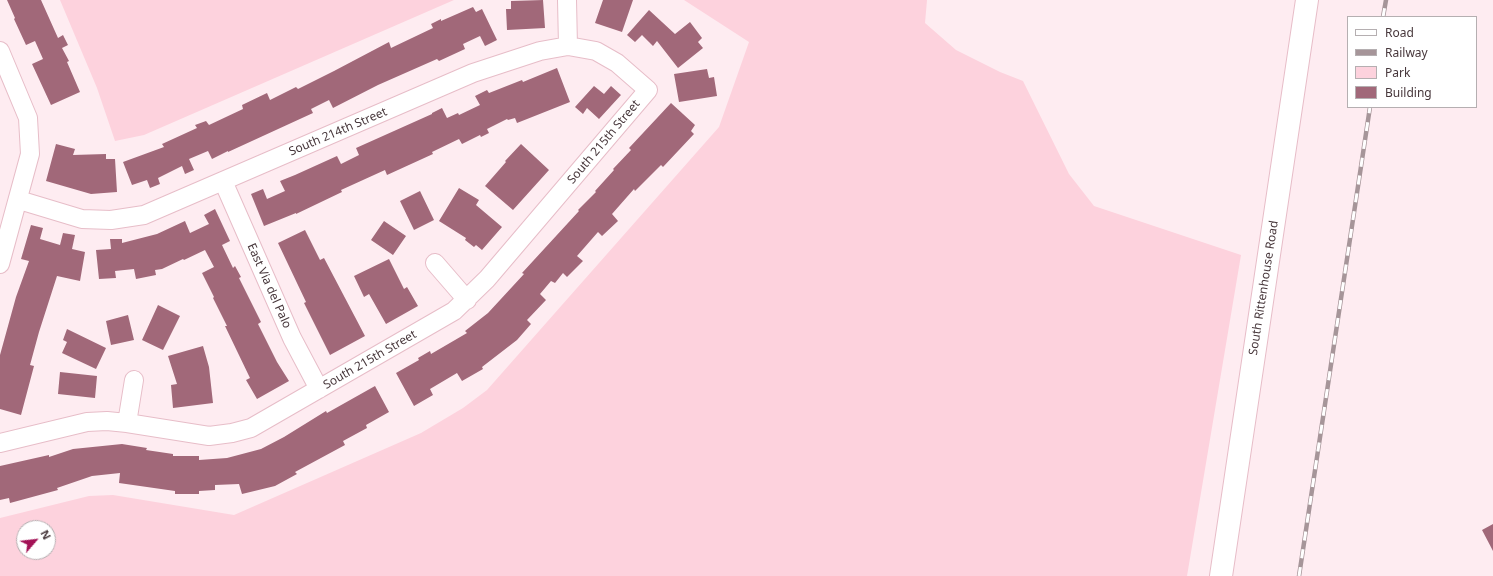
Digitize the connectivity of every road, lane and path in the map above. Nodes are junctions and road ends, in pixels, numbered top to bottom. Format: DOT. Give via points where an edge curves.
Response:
graph roads {
  1 [pos="567,0"];
  2 [pos="1307,0"];
  3 [pos="568,46"];
  4 [pos="0,51"];
  5 [pos="648,90"];
  6 [pos="223,182"];
  7 [pos="19,200"];
  8 [pos="435,263"];
  9 [pos="0,264"];
  10 [pos="467,300"];
  11 [pos="134,380"];
  12 [pos="319,389"];
  13 [pos="127,423"];
  14 [pos="0,443"];
  15 [pos="1221,576"];
  1 -- 3 [label="street"];
  2 -- 15 [label="main road, South Rittenhouse Road"];
  3 -- 5 [label="street, South 214th Street" via="596,51 617,63"];
  3 -- 6 [label="street, South 214th Street" via="540,51 473,74"];
  4 -- 7 [label="street" via="28,118 30,154"];
  5 -- 10 [label="street, South 215th Street"];
  6 -- 7 [label="street, South 214th Street" via="144,215 111,220 82,219"];
  6 -- 12 [label="street, East Via del Palo" via="292,338"];
  7 -- 9 [label="street"];
  8 -- 10 [label="street"];
  10 -- 12 [label="street, South 215th Street" via="440,320"];
  11 -- 13 [label="street"];
  12 -- 13 [label="street, South 215th Street" via="251,428 232,433 210,436"];
  13 -- 14 [label="street, South 215th Street" via="87,422"];
}
